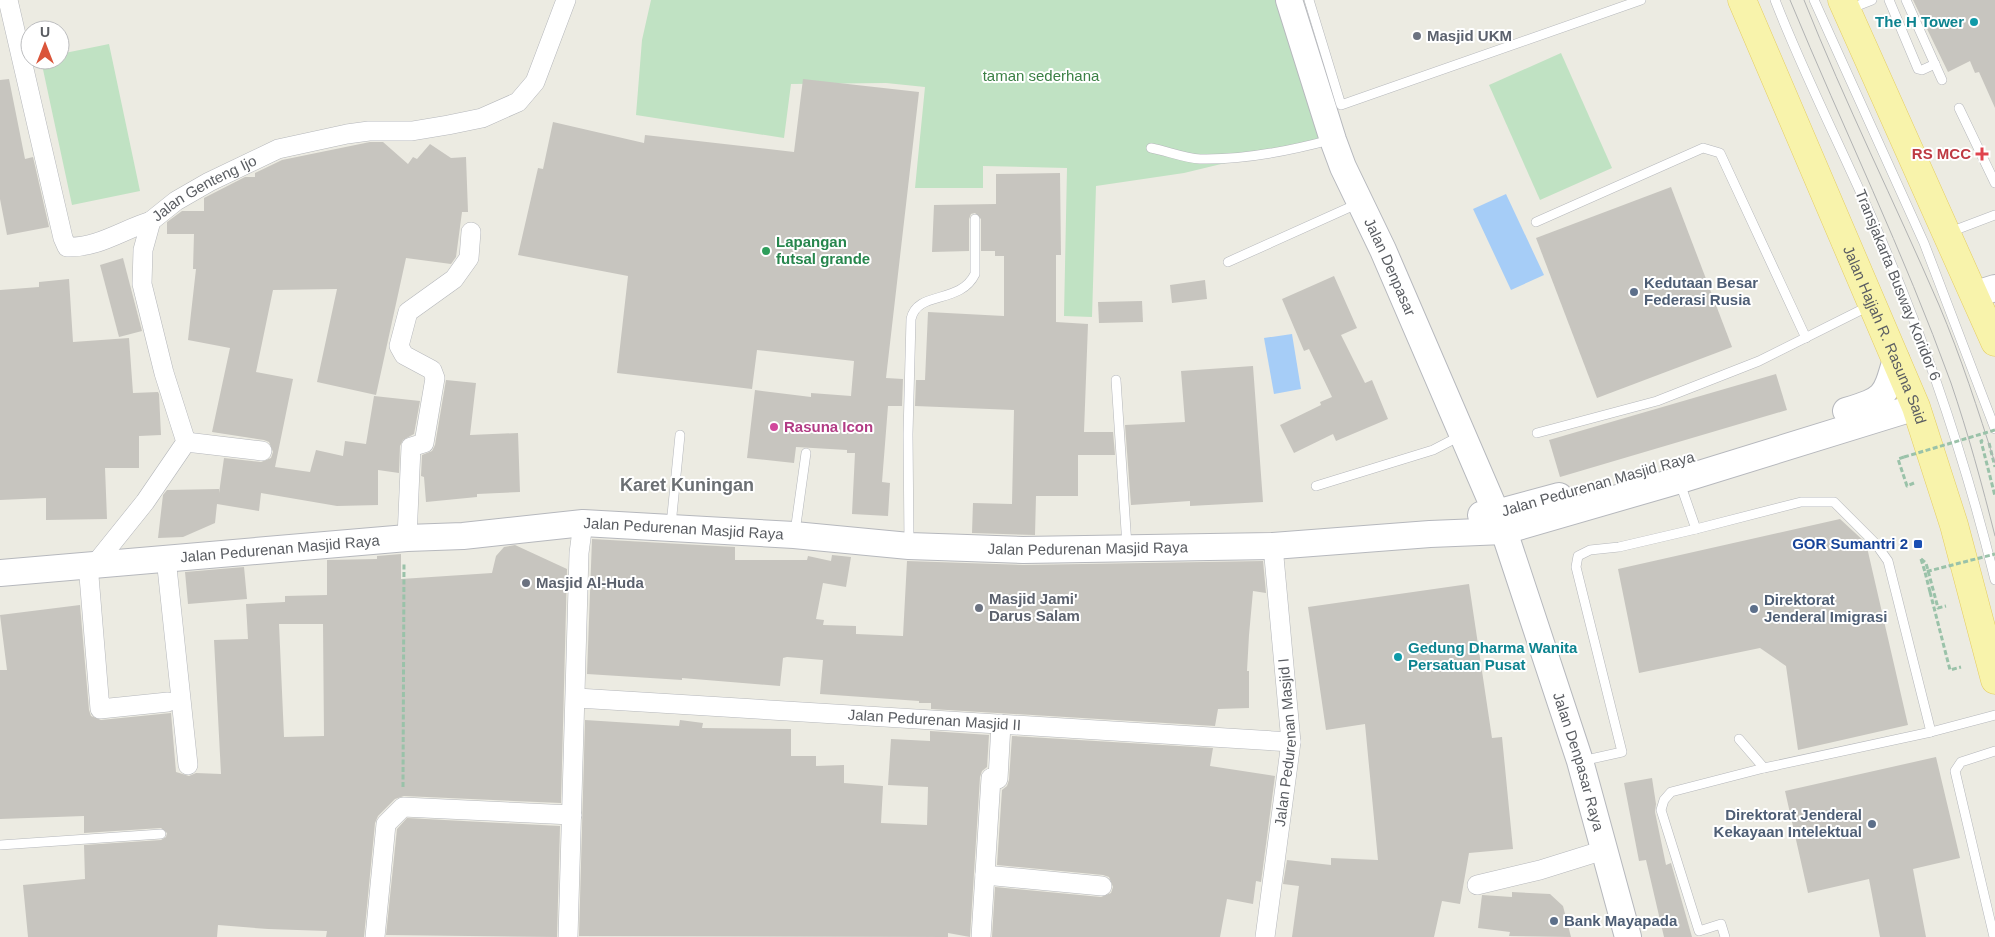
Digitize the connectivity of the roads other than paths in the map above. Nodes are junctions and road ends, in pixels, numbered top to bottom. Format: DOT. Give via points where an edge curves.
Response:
graph roads {
  1 [pos="8,0"];
  2 [pos="566,0"];
  3 [pos="1289,0"];
  4 [pos="1308,0"];
  5 [pos="1641,0"];
  6 [pos="1742,0"];
  7 [pos="1775,0"];
  8 [pos="1814,0"];
  9 [pos="1872,0"];
  10 [pos="1889,0"];
  11 [pos="1906,0"];
  12 [pos="1844,5"];
  13 [pos="1935,64"];
  14 [pos="1942,80"];
  15 [pos="1959,108"];
  16 [pos="1332,140"];
  17 [pos="1151,148"];
  18 [pos="1995,183"];
  19 [pos="1360,203"];
  20 [pos="1995,215"];
  21 [pos="975,219"];
  22 [pos="150,221"];
  23 [pos="1536,222"];
  24 [pos="471,232"];
  25 [pos="1947,233"];
  26 [pos="1228,262"];
  27 [pos="1985,291"];
  28 [pos="1872,304"];
  29 [pos="1994,336"];
  30 [pos="1806,338"];
  31 [pos="1896,359"];
  32 [pos="1116,380"];
  33 [pos="1916,407"];
  34 [pos="1995,429"];
  35 [pos="1537,433"];
  36 [pos="1463,435"];
  37 [pos="680,436"];
  38 [pos="186,442"];
  39 [pos="262,451"];
  40 [pos="806,453"];
  41 [pos="1677,472"];
  42 [pos="1316,486"];
  43 [pos="1500,522"];
  44 [pos="583,523"];
  45 [pos="671,528"];
  46 [pos="1696,529"];
  47 [pos="794,535"];
  48 [pos="405,538"];
  49 [pos="909,546"];
  50 [pos="1273,546"];
  51 [pos="1127,547"];
  52 [pos="166,558"];
  53 [pos="92,563"];
  54 [pos="0,573"];
  55 [pos="1995,580"];
  56 [pos="1995,680"];
  57 [pos="577,698"];
  58 [pos="168,702"];
  59 [pos="1995,714"];
  60 [pos="1001,724"];
  61 [pos="1931,732"];
  62 [pos="1739,739"];
  63 [pos="1291,742"];
  64 [pos="1995,751"];
  65 [pos="1580,761"];
  66 [pos="188,765"];
  67 [pos="1764,768"];
  68 [pos="572,815"];
  69 [pos="161,834"];
  70 [pos="0,844"];
  71 [pos="1604,850"];
  72 [pos="985,875"];
  73 [pos="1477,885"];
  74 [pos="1102,886"];
  75 [pos="375,937"];
  76 [pos="568,937"];
  77 [pos="982,937"];
  78 [pos="1266,937"];
  79 [pos="1628,937"];
  80 [pos="1725,937"];
  81 [pos="1994,937"];
  1 -- 22 [label="street" via="67,247 80,248 104,241"];
  2 -- 22 [label="street, Jalan Genteng Ijo" via="535,82 518,102 482,118 448,125 412,131 368,131 278,149 209,182"];
  3 -- 16 [label="street, Jalan Denpasar"];
  4 -- 5 [label="lane" via="1341,105"];
  6 -- 28 [label="main road, Jalan Hajjah R. Rasuna Said"];
  7 -- 55 [label="lane, Transjakarta Busway Koridor 6" via="1914,319 1941,395"];
  8 -- 34 [label="lane" via="1924,244"];
  9 -- 12 [label="lane"];
  10 -- 13 [label="lane" via="1918,69"];
  11 -- 13 [label="lane"];
  12 -- 25 [label="main road"];
  13 -- 14 [label="lane"];
  15 -- 18 [label="lane"];
  16 -- 17 [label="lane" via="1234,157 1198,159"];
  16 -- 19 [label="street, Jalan Denpasar"];
  19 -- 26 [label="lane"];
  19 -- 36 [label="street, Jalan Denpasar"];
  20 -- 25 [label="lane"];
  21 -- 49 [label="lane" via="975,274 972,279 959,292 918,306 911,318"];
  22 -- 38 [label="street, Jalan Genteng Ijo" via="143,250 142,284 164,373"];
  23 -- 30 [label="lane" via="1703,148 1720,153"];
  24 -- 48 [label="street" via="470,258 454,279 408,312 399,346 404,355 432,370 435,378 424,442 411,447"];
  25 -- 27 [label="main road"];
  27 -- 29 [label="main road"];
  28 -- 30 [label="lane"];
  28 -- 31 [label="main road, Jalan Hajjah R. Rasuna Said"];
  30 -- 35 [label="lane" via="1759,361 1657,402"];
  31 -- 33 [label="main road, Jalan Hajjah R. Rasuna Said"];
  31 -- 41 [label="street, Jalan Pedurenan Masjid Raya" via="1888,386 1876,402"];
  32 -- 51 [label="lane"];
  33 -- 41 [label="street, Jalan Pedurenan Masjid Raya"];
  33 -- 56 [label="main road, Jalan Hajjah R. Rasuna Said" via="1954,525"];
  36 -- 42 [label="lane" via="1433,450"];
  36 -- 43 [label="street, Jalan Denpasar"];
  37 -- 45 [label="lane"];
  38 -- 39 [label="street"];
  38 -- 53 [label="street" via="145,502"];
  40 -- 47 [label="lane"];
  41 -- 43 [label="street, Jalan Pedurenan Masjid Raya"];
  41 -- 46 [label="lane"];
  43 -- 50 [label="street, Jalan Pedurenan Masjid Raya" via="1430,534"];
  43 -- 65 [label="street, Jalan Denpasar Raya"];
  44 -- 45 [label="street, Jalan Pedurenan Masjid Raya"];
  44 -- 48 [label="street, Jalan Pedurenan Masjid Raya" via="463,536"];
  44 -- 57 [label="street"];
  45 -- 47 [label="street, Jalan Pedurenan Masjid Raya"];
  46 -- 61 [label="lane" via="1801,502 1834,502 1876,544 1888,561"];
  46 -- 65 [label="lane" via="1590,550 1578,556 1576,567 1622,752"];
  47 -- 49 [label="street, Jalan Pedurenan Masjid Raya"];
  48 -- 52 [label="street, Jalan Pedurenan Masjid Raya"];
  49 -- 51 [label="street, Jalan Pedurenan Masjid Raya" via="1023,550"];
  50 -- 51 [label="street, Jalan Pedurenan Masjid Raya"];
  50 -- 63 [label="street, Jalan Pedurenan Masjid I"];
  52 -- 53 [label="street, Jalan Pedurenan Masjid Raya"];
  52 -- 66 [label="street"];
  53 -- 54 [label="street, Jalan Pedurenan Masjid Raya"];
  53 -- 58 [label="street" via="100,709"];
  57 -- 60 [label="street, Jalan Pedurenan Masjid II"];
  57 -- 68 [label="street"];
  59 -- 61 [label="lane"];
  60 -- 63 [label="street, Jalan Pedurenan Masjid II"];
  60 -- 72 [label="street" via="998,779 991,778"];
  61 -- 67 [label="lane"];
  62 -- 67 [label="lane"];
  63 -- 78 [label="street, Jalan Pedurenan Masjid I"];
  64 -- 81 [label="lane" via="1961,762 1955,771"];
  65 -- 71 [label="street, Jalan Denpasar Raya"];
  67 -- 80 [label="lane" via="1672,792 1664,800 1661,810 1699,931 1721,924"];
  68 -- 75 [label="street" via="403,807 386,824"];
  68 -- 76 [label="street"];
  69 -- 70 [label="lane"];
  71 -- 73 [label="street"];
  71 -- 79 [label="street, Jalan Denpasar Raya"];
  72 -- 74 [label="street"];
  72 -- 77 [label="street"];
}
